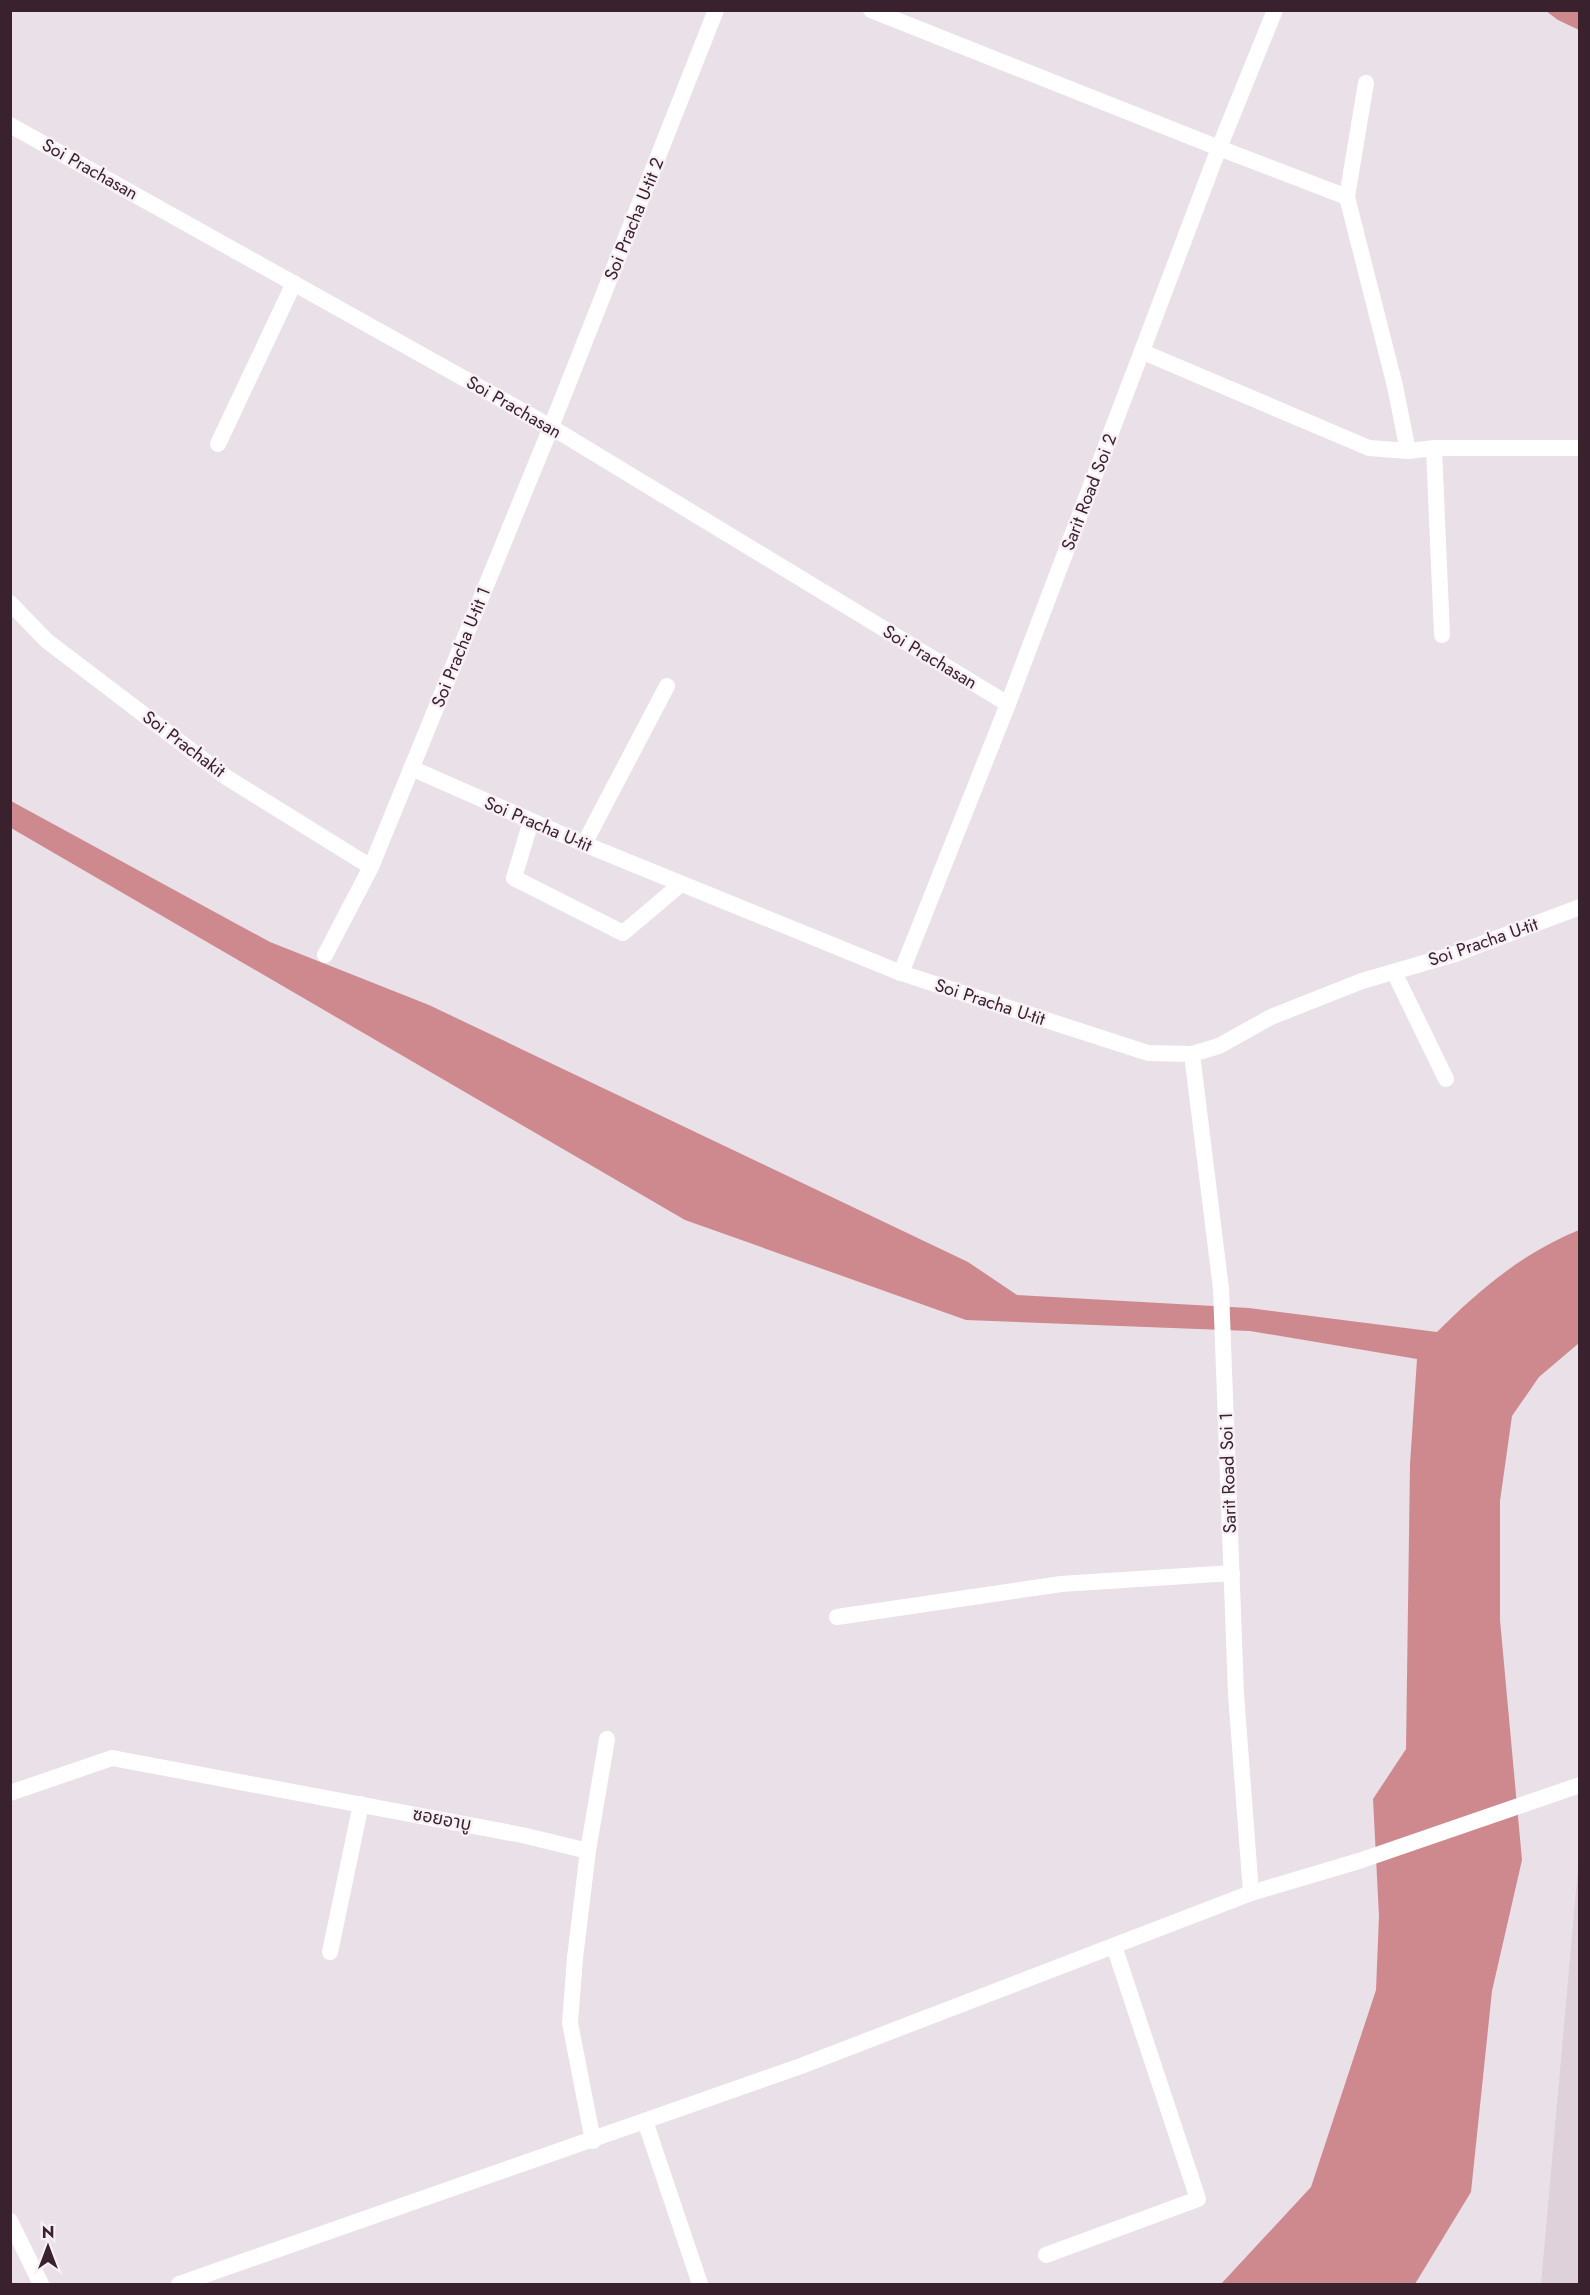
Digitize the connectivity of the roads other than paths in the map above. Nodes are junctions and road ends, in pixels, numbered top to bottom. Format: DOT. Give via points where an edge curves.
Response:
graph roads {
  1 [pos="716,10"];
  2 [pos="871,10"];
  3 [pos="1275,10"];
  4 [pos="1366,83"];
  5 [pos="10,125"];
  6 [pos="1219,148"];
  7 [pos="1347,197"];
  8 [pos="294,283"];
  9 [pos="1143,352"];
  10 [pos="551,428"];
  11 [pos="218,444"];
  12 [pos="1434,448"];
  13 [pos="1580,448"];
  14 [pos="1408,451"];
  15 [pos="10,603"];
  16 [pos="1442,635"];
  17 [pos="667,686"];
  18 [pos="1008,704"];
  19 [pos="411,768"];
  20 [pos="531,821"];
  21 [pos="584,844"];
  22 [pos="371,867"];
  23 [pos="681,884"];
  24 [pos="1580,908"];
  25 [pos="325,955"];
  26 [pos="1394,972"];
  27 [pos="901,973"];
  28 [pos="1192,1054"];
  29 [pos="1446,1079"];
  30 [pos="1232,1573"];
  31 [pos="837,1617"];
  32 [pos="607,1739"];
  33 [pos="1576,1786"];
  34 [pos="10,1793"];
  35 [pos="361,1804"];
  36 [pos="588,1851"];
  37 [pos="1251,1893"];
  38 [pos="1114,1946"];
  39 [pos="330,1952"];
  40 [pos="645,2121"];
  41 [pos="593,2141"];
  42 [pos="10,2221"];
  43 [pos="1046,2255"];
  44 [pos="41,2284"];
  45 [pos="179,2284"];
  46 [pos="700,2284"];
  1 -- 10 [label="street, Soi Pracha U-tit 2"];
  2 -- 6 [label="street"];
  3 -- 6 [label="street, Sarit Road Soi 2"];
  4 -- 7 [label="street"];
  5 -- 8 [label="street, Soi Prachasan"];
  6 -- 7 [label="street"];
  6 -- 9 [label="street, Sarit Road Soi 2"];
  7 -- 14 [label="street"];
  8 -- 10 [label="street, Soi Prachasan"];
  8 -- 11 [label="street"];
  9 -- 14 [label="street" via="1369,448"];
  9 -- 18 [label="street, Sarit Road Soi 2"];
  10 -- 18 [label="street, Soi Prachasan"];
  10 -- 19 [label="street, Soi Pracha U-tit 1"];
  12 -- 13 [label="street"];
  12 -- 14 [label="street"];
  12 -- 16 [label="street"];
  15 -- 22 [label="street, Soi Prachakit" via="47,641 226,777"];
  17 -- 21 [label="street"];
  18 -- 27 [label="street, Sarit Road Soi 2"];
  19 -- 20 [label="street, Soi Pracha U-tit"];
  19 -- 22 [label="street, Soi Pracha U-tit 1"];
  20 -- 21 [label="street, Soi Pracha U-tit"];
  20 -- 23 [label="street" via="514,878 623,933"];
  21 -- 23 [label="street, Soi Pracha U-tit"];
  22 -- 25 [label="street, Soi Pracha U-tit 1"];
  23 -- 27 [label="street, Soi Pracha U-tit"];
  24 -- 26 [label="street, Soi Pracha U-tit"];
  26 -- 28 [label="street, Soi Pracha U-tit" via="1271,1017 1219,1046"];
  26 -- 29 [label="street"];
  27 -- 28 [label="street, Soi Pracha U-tit" via="1148,1053"];
  28 -- 30 [label="street, Sarit Road Soi 1" via="1221,1289"];
  30 -- 31 [label="street" via="1061,1584"];
  30 -- 37 [label="street, Sarit Road Soi 1" via="1236,1694"];
  32 -- 36 [label="street"];
  33 -- 37 [label="street" via="1359,1861"];
  34 -- 35 [label="street, ซอยอาบู" via="112,1758"];
  35 -- 36 [label="street, ซอยอาบู" via="522,1834"];
  35 -- 39 [label="street"];
  36 -- 41 [label="street" via="570,2023"];
  37 -- 38 [label="street"];
  38 -- 40 [label="street" via="801,2066"];
  38 -- 43 [label="street" via="1198,2199"];
  40 -- 41 [label="street"];
  40 -- 46 [label="street"];
  41 -- 45 [label="street"];
  42 -- 44 [label="street"];
}
